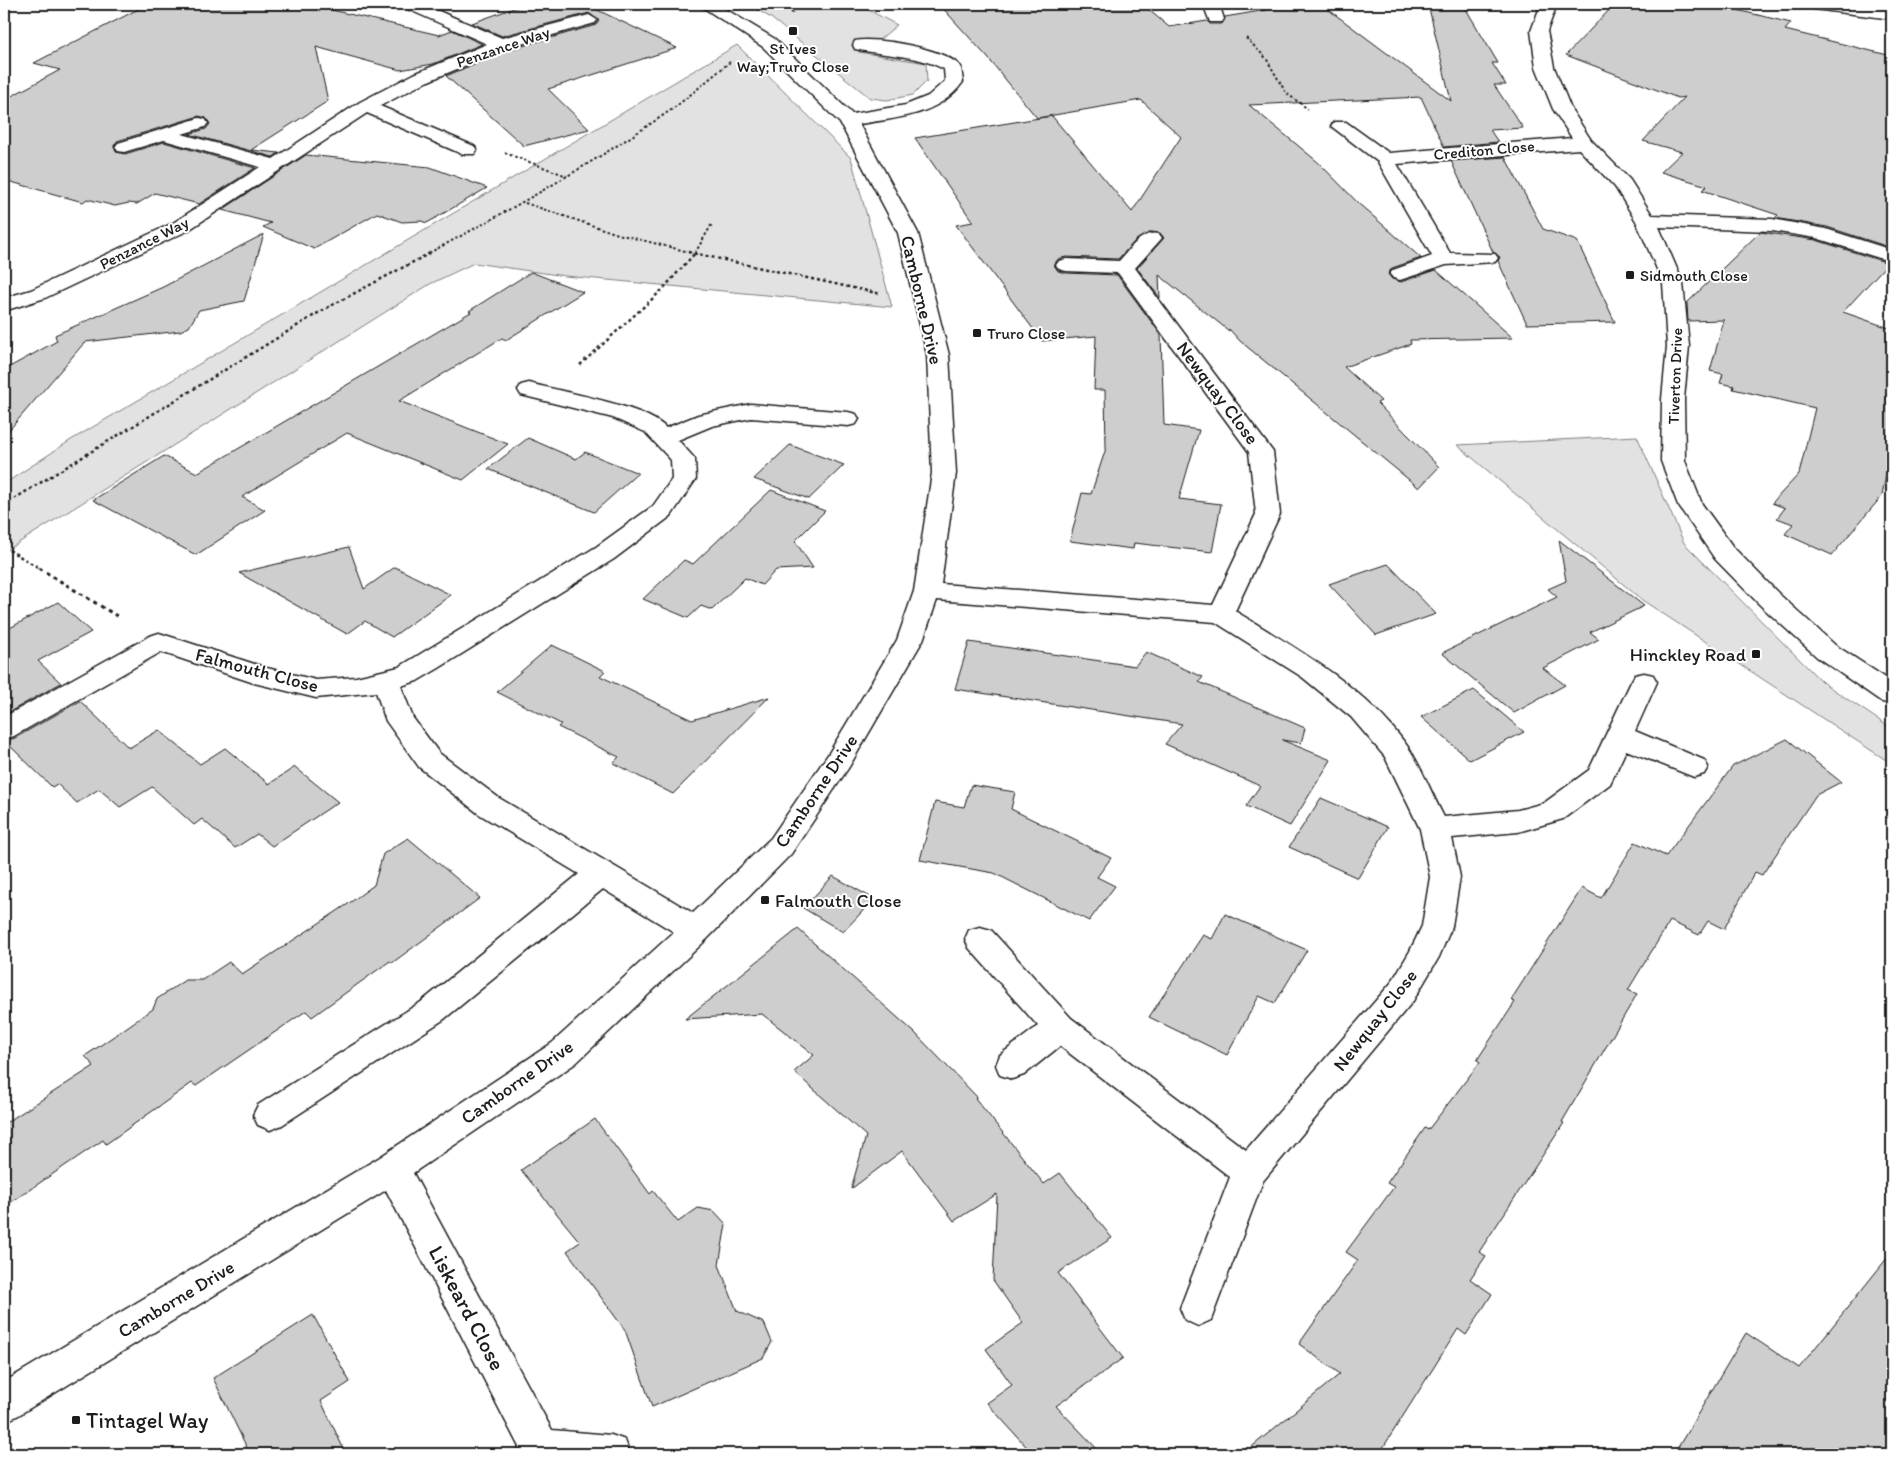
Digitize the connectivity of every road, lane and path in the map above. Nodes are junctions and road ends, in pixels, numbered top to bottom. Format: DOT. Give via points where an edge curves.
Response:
graph roads {
  1 [pos="409,4"];
  2 [pos="706,4"];
  3 [pos="1549,4"];
  4 [pos="1814,4"];
  5 [pos="1214,12"];
  6 [pos="1892,14"];
  7 [pos="589,20"];
  8 [pos="911,32"];
  9 [pos="769,43"];
  10 [pos="501,44"];
  11 [pos="861,45"];
  12 [pos="900,48"];
  13 [pos="366,106"];
  14 [pos="848,120"];
  15 [pos="199,123"];
  16 [pos="1340,126"];
  17 [pos="164,135"];
  18 [pos="1584,143"];
  19 [pos="124,147"];
  20 [pos="468,150"];
  21 [pos="1385,159"];
  22 [pos="275,165"];
  23 [pos="568,176"];
  24 [pos="524,202"];
  25 [pos="1646,221"];
  26 [pos="712,224"];
  27 [pos="1152,238"];
  28 [pos="695,254"];
  29 [pos="1892,256"];
  30 [pos="1488,258"];
  31 [pos="1444,260"];
  32 [pos="1066,265"];
  33 [pos="1124,267"];
  34 [pos="1400,274"];
  35 [pos="926,304"];
  36 [pos="4,305"];
  37 [pos="539,392"];
  38 [pos="848,419"];
  39 [pos="664,437"];
  40 [pos="4,505"];
  41 [pos="4,547"];
  42 [pos="927,591"];
  43 [pos="1220,614"];
  44 [pos="159,642"];
  45 [pos="386,681"];
  46 [pos="1644,682"];
  47 [pos="1892,695"];
  48 [pos="4,729"];
  49 [pos="1620,736"];
  50 [pos="1694,767"];
  51 [pos="1436,829"];
  52 [pos="601,873"];
  53 [pos="696,930"];
  54 [pos="980,939"];
  55 [pos="1060,1028"];
  56 [pos="1012,1065"];
  57 [pos="270,1115"];
  58 [pos="392,1168"];
  59 [pos="1249,1172"];
  60 [pos="1198,1308"];
  61 [pos="4,1403"];
  62 [pos="539,1451"];
  63 [pos="611,1454"];
  1 -- 10 [label="street"];
  2 -- 9 [label="street, Camborne Drive"];
  3 -- 18 [label="street, Tiverton Drive" via="1539,31 1545,67 1562,109"];
  4 -- 6 [label="street"];
  5 -- 16 [label="path" via="1266,58 1283,91 1297,104"];
  7 -- 10 [label="street, Penzance Way"];
  8 -- 12 [label="street"];
  9 -- 14 [label="street, Camborne Drive"];
  9 -- 23 [label="path" via="746,49 672,109"];
  10 -- 13 [label="street, Penzance Way" via="420,78"];
  11 -- 12 [label="street"];
  12 -- 14 [label="street" via="936,58 952,67 954,82 934,100 910,110"];
  13 -- 20 [label="street"];
  13 -- 22 [label="street, Penzance Way"];
  14 -- 35 [label="street, Camborne Drive" via="908,233"];
  15 -- 17 [label="street"];
  16 -- 21 [label="street"];
  17 -- 19 [label="street"];
  17 -- 22 [label="street"];
  18 -- 21 [label="street, Crediton Close"];
  18 -- 25 [label="street, Tiverton Drive" via="1623,184"];
  20 -- 23 [label="path" via="499,151"];
  21 -- 31 [label="street"];
  22 -- 36 [label="street, Penzance Way" via="180,227 38,294"];
  23 -- 24 [label="path"];
  24 -- 28 [label="path" via="618,234"];
  24 -- 40 [label="path" via="323,310"];
  25 -- 29 [label="street" via="1772,225 1819,233"];
  25 -- 47 [label="street, Tiverton Drive" via="1673,283 1678,346 1673,399 1673,461 1690,505 1724,553 1770,600 1826,651"];
  26 -- 28 [label="path"];
  27 -- 33 [label="street"];
  28 -- 35 [label="path"];
  28 -- 37 [label="path" via="662,290"];
  30 -- 31 [label="street"];
  31 -- 34 [label="street"];
  32 -- 33 [label="street"];
  33 -- 43 [label="street, Newquay Close" via="1261,452 1268,514"];
  35 -- 42 [label="street, Camborne Drive" via="938,355 944,473"];
  37 -- 39 [label="street, Falmouth Close" via="621,413 653,427"];
  38 -- 39 [label="street" via="751,411 706,420"];
  39 -- 45 [label="street, Falmouth Close" via="683,459 684,479 662,511 605,554 430,662"];
  41 -- 44 [label="path"];
  42 -- 43 [label="street, Newquay Close"];
  42 -- 53 [label="street, Camborne Drive" via="910,640 839,760 792,831 781,846"];
  43 -- 51 [label="street, Newquay Close" via="1311,670 1361,710 1396,751"];
  44 -- 45 [label="street, Falmouth Close" via="263,676 316,689"];
  44 -- 48 [label="street"];
  45 -- 52 [label="street" via="400,721 429,760 489,806"];
  46 -- 49 [label="street"];
  49 -- 50 [label="street"];
  49 -- 51 [label="street" via="1600,777 1554,811 1518,821"];
  51 -- 59 [label="street, Newquay Close" via="1445,877 1438,926 1424,957 1402,992"];
  52 -- 53 [label="street"];
  52 -- 57 [label="street" via="432,1011"];
  53 -- 58 [label="street, Camborne Drive" via="564,1053"];
  54 -- 55 [label="street"];
  55 -- 56 [label="street"];
  55 -- 59 [label="street"];
  58 -- 61 [label="street, Camborne Drive"];
  58 -- 62 [label="street, Liskeard Close"];
  59 -- 60 [label="street, Newquay Close"];
  62 -- 63 [label="street, Liskeard Close"];
}
